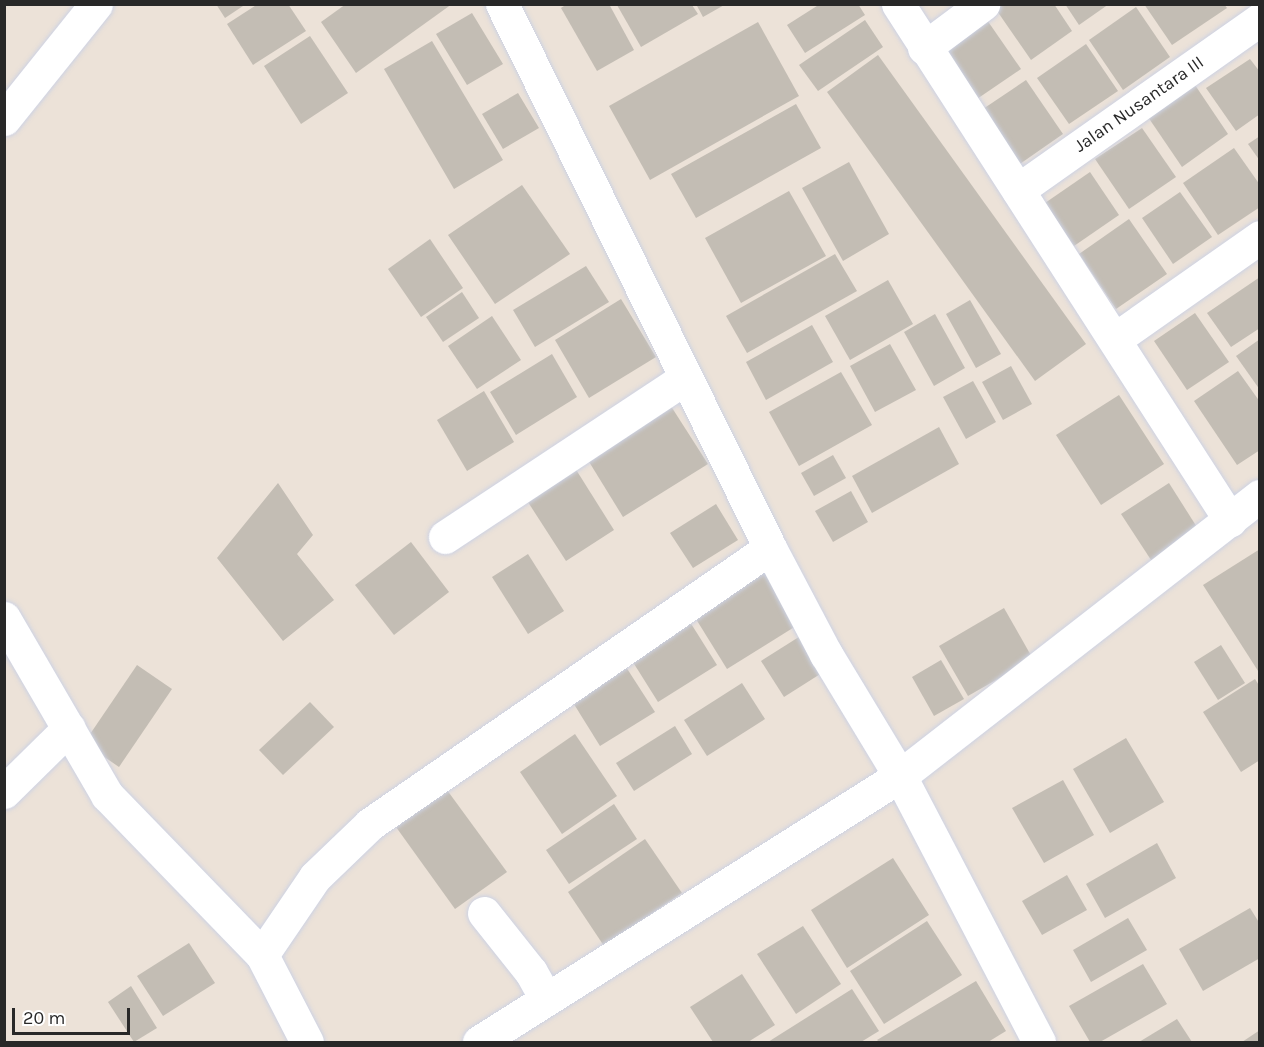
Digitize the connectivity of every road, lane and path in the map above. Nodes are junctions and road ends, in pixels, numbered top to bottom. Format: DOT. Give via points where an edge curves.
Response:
graph roads {
  1 [pos="96,4"];
  2 [pos="502,4"];
  3 [pos="898,4"];
  4 [pos="983,4"];
  5 [pos="1260,19"];
  6 [pos="924,48"];
  7 [pos="4,119"];
  8 [pos="1018,190"];
  9 [pos="1260,237"];
  10 [pos="1115,339"];
  11 [pos="684,379"];
  12 [pos="1260,496"];
  13 [pos="1230,520"];
  14 [pos="445,537"];
  15 [pos="770,548"];
  16 [pos="4,618"];
  17 [pos="69,728"];
  18 [pos="900,776"];
  19 [pos="4,792"];
  20 [pos="484,913"];
  21 [pos="262,955"];
  22 [pos="545,997"];
  23 [pos="307,1042"];
  24 [pos="479,1042"];
  25 [pos="1039,1042"];
  1 -- 7 [label="street"];
  2 -- 11 [label="street"];
  3 -- 6 [label="street"];
  4 -- 6 [label="street"];
  5 -- 8 [label="street, Jalan Nusantara III"];
  6 -- 8 [label="street"];
  8 -- 10 [label="street"];
  9 -- 10 [label="street"];
  10 -- 13 [label="street"];
  11 -- 14 [label="street"];
  11 -- 15 [label="street"];
  12 -- 13 [label="street"];
  13 -- 18 [label="street"];
  15 -- 18 [label="street" via="826,654"];
  15 -- 21 [label="street" via="370,824 315,877"];
  16 -- 17 [label="street"];
  17 -- 19 [label="street"];
  17 -- 21 [label="street" via="107,795"];
  18 -- 22 [label="street"];
  18 -- 25 [label="street"];
  20 -- 22 [label="street" via="531,972"];
  21 -- 23 [label="street"];
  22 -- 24 [label="street"];
}
